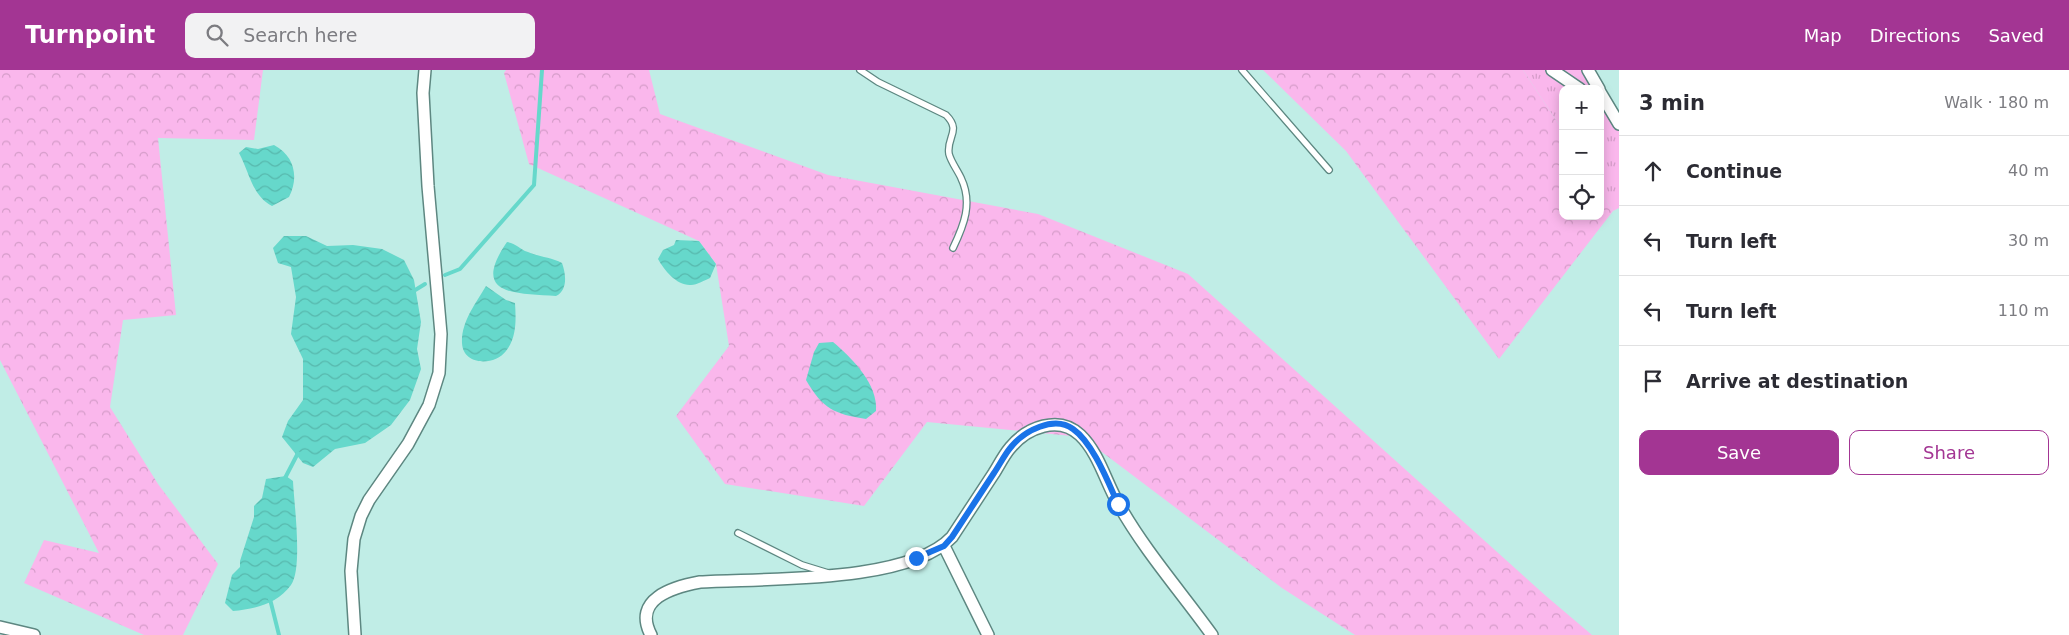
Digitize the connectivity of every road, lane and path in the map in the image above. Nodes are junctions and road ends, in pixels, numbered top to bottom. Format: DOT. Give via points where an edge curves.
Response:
graph roads {
  1 [pos="425,70"];
  2 [pos="860,70"];
  3 [pos="1242,70"];
  4 [pos="1552,70"];
  5 [pos="1588,70"];
  6 [pos="1574,85"];
  7 [pos="1597,85"];
  8 [pos="1604,105"];
  9 [pos="1619,124"];
  10 [pos="1329,170"];
  11 [pos="953,248"];
  12 [pos="738,533"];
  13 [pos="944,546"];
  14 [pos="835,575"];
  15 [pos="0,627"];
  16 [pos="34,635"];
  17 [pos="355,635"];
  18 [pos="651,635"];
  19 [pos="988,635"];
  20 [pos="1212,635"];
  1 -- 17 [label="street" via="423,93 428,186 441,334 439,373 429,405 408,444 361,516 354,540 351,571"];
  2 -- 11 [label="lane" via="951,120 954,134 949,154 964,185 967,202 964,223"];
  3 -- 10 [label="lane"];
  4 -- 6 [label="street"];
  5 -- 7 [label="street"];
  8 -- 9 [label="street"];
  12 -- 14 [label="lane" via="802,565"];
  13 -- 14 [label="street" via="891,566"];
  13 -- 19 [label="street"];
  13 -- 20 [label="street" via="1011,447 1030,431 1042,426 1066,425 1082,437 1132,527"];
  14 -- 18 [label="street" via="685,584 667,590 654,600 646,615"];
  15 -- 16 [label="street"];
}
